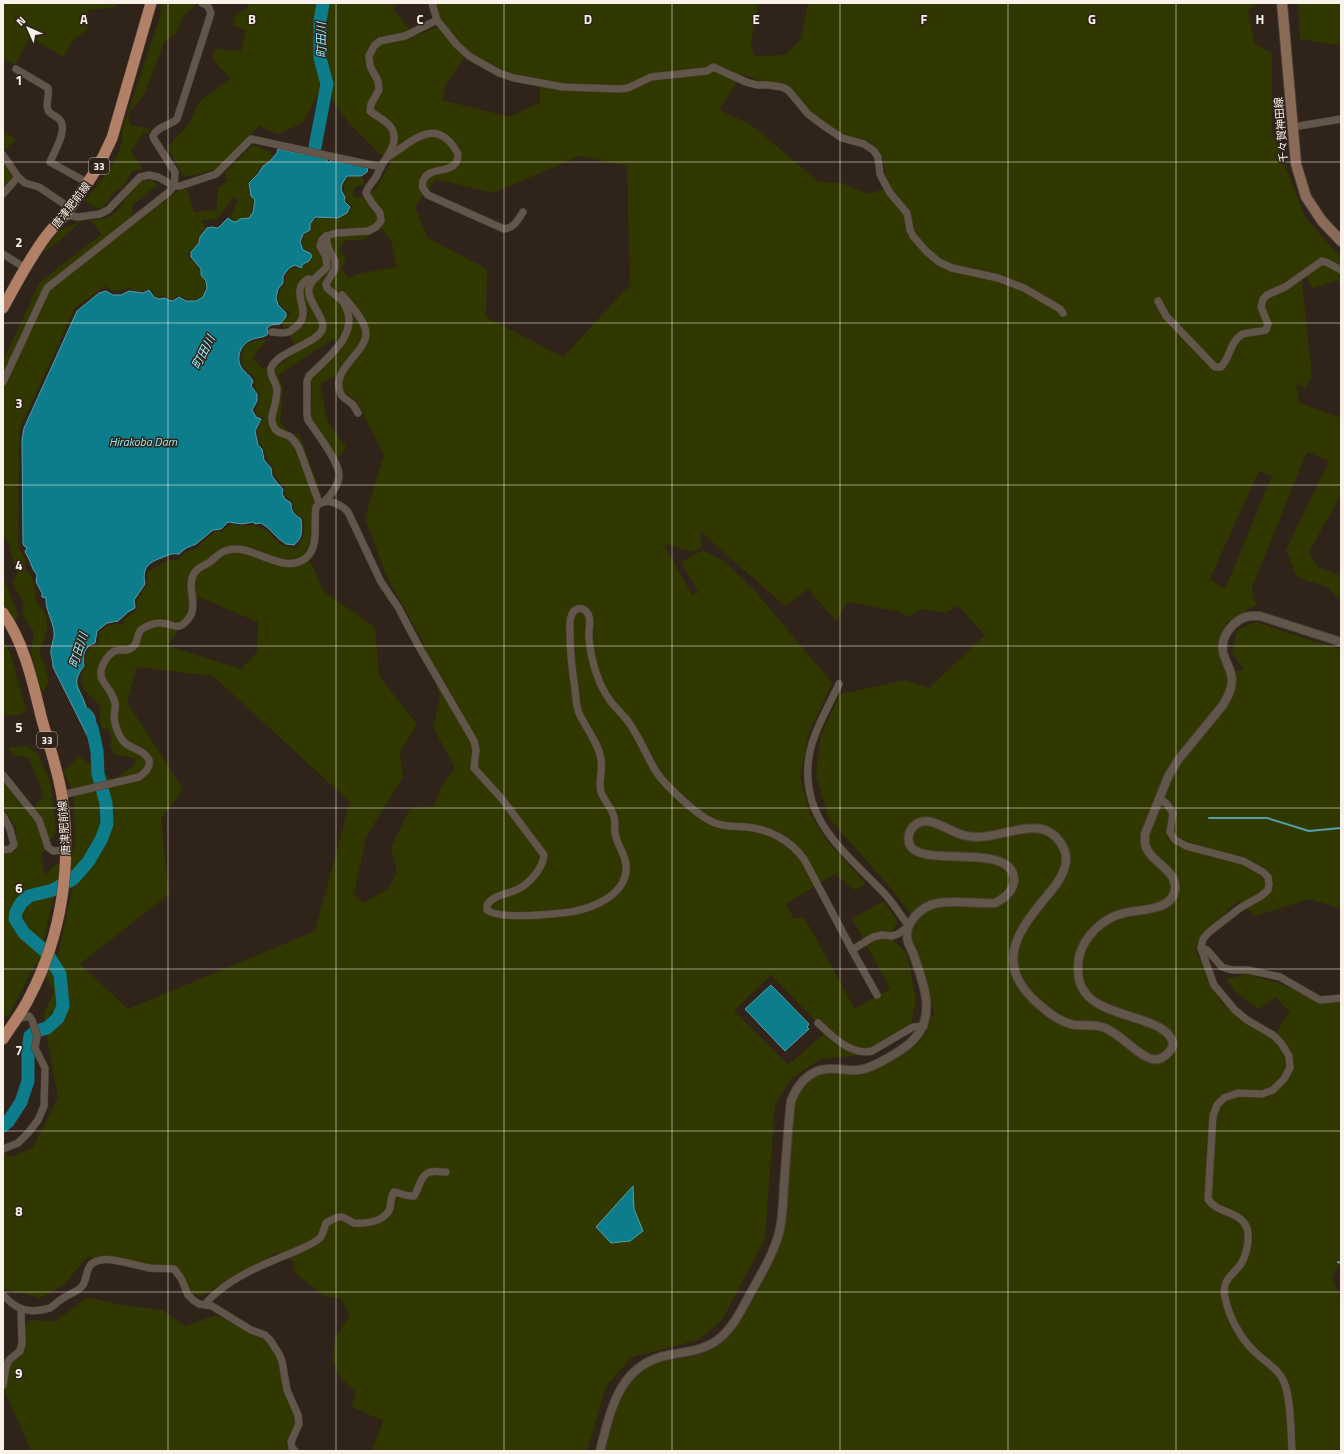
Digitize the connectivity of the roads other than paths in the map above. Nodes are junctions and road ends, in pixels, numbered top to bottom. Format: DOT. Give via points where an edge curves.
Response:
graph roads {
  1 [pos="151,3"];
  2 [pos="202,3"];
  3 [pos="432,3"];
  4 [pos="1282,3"];
  5 [pos="437,20"];
  6 [pos="16,69"];
  7 [pos="1341,119"];
  8 [pos="1293,127"];
  9 [pos="3,155"];
  10 [pos="388,157"];
  11 [pos="381,167"];
  12 [pos="18,177"];
  13 [pos="88,183"];
  14 [pos="174,186"];
  15 [pos="3,194"];
  16 [pos="67,211"];
  17 [pos="523,212"];
  18 [pos="326,236"];
  19 [pos="1341,241"];
  20 [pos="3,254"];
  21 [pos="25,268"];
  22 [pos="1341,270"];
  23 [pos="313,280"];
  24 [pos="337,296"];
  25 [pos="1158,301"];
  26 [pos="3,308"];
  27 [pos="1062,313"];
  28 [pos="272,332"];
  29 [pos="3,382"];
  30 [pos="358,413"];
  31 [pos="322,503"];
  32 [pos="3,613"];
  33 [pos="1341,642"];
  34 [pos="839,684"];
  35 [pos="3,775"];
  36 [pos="67,794"];
  37 [pos="1159,798"];
  38 [pos="3,816"];
  39 [pos="7,829"];
  40 [pos="3,850"];
  41 [pos="66,850"];
  42 [pos="909,926"];
  43 [pos="1202,948"];
  44 [pos="852,950"];
  45 [pos="877,995"];
  46 [pos="1341,998"];
  47 [pos="17,1019"];
  48 [pos="818,1023"];
  49 [pos="924,1026"];
  50 [pos="3,1039"];
  51 [pos="3,1149"];
  52 [pos="446,1172"];
  53 [pos="3,1295"];
  54 [pos="205,1304"];
  55 [pos="21,1310"];
  56 [pos="3,1385"];
  57 [pos="295,1451"];
  58 [pos="600,1451"];
  59 [pos="1292,1451"];
  1 -- 13 [label="main road, 唐津肥前線 / 33" via="112,138"];
  2 -- 14 [label="street" via="208,6 211,13 177,119 174,123 157,130 153,136 174,172"];
  3 -- 5 [label="street"];
  4 -- 8 [label="main road, 千々賀神田線"];
  5 -- 10 [label="street" via="405,36 380,41 369,56 370,66 378,81 378,90 370,111 392,128 395,136"];
  5 -- 27 [label="street" via="469,56 514,78 563,87 620,89 651,77 707,71 713,67 746,82 782,87 788,90 808,114 824,126 842,138 864,144 874,151 878,157 883,180 907,213 913,236 939,262 1024,288 1060,308"];
  6 -- 13 [label="street" via="48,88 48,111 61,120 64,130 50,162"];
  7 -- 8 [label="street"];
  8 -- 19 [label="main road, 千々賀神田線" via="1296,164 1306,197 1322,221"];
  9 -- 12 [label="street"];
  10 -- 11 [label="street"];
  10 -- 17 [label="street" via="423,135 435,132 454,146 458,154 456,162 451,166 425,176 423,190 504,229 510,229 515,225"];
  11 -- 14 [label="street" via="251,138 216,174"];
  11 -- 18 [label="street" via="367,187 366,193 380,213 381,220 376,227 368,231 336,232"];
  12 -- 15 [label="street"];
  12 -- 16 [label="street" via="39,187"];
  13 -- 16 [label="main road, 唐津肥前線 / 33"];
  14 -- 16 [label="street" via="158,177 140,177 108,210 100,214 78,217"];
  14 -- 29 [label="street" via="47,288"];
  16 -- 21 [label="main road, 唐津肥前線 / 33"];
  18 -- 23 [label="street" via="320,246 326,257 327,267"];
  18 -- 24 [label="street" via="328,248 335,261 326,284"];
  20 -- 21 [label="street"];
  21 -- 26 [label="main road, 唐津肥前線 / 33"];
  22 -- 25 [label="street" via="1322,261 1285,287 1267,294 1261,307 1268,324 1266,330 1242,334 1235,340 1226,362 1221,367 1215,367 1166,316"];
  23 -- 28 [label="street" via="308,279 301,283 298,291 303,313 301,322 289,332"];
  23 -- 31 [label="street" via="309,287 310,297 323,324 322,331 276,361 271,369 271,376 277,389 272,423 275,430 295,441"];
  24 -- 30 [label="street" via="341,294 357,313 366,333 365,341 339,378 340,392"];
  24 -- 31 [label="street" via="348,314 349,326 338,347 307,381 308,420 328,449 339,475 331,494"];
  31 -- 36 [label="street" via="316,507 315,512 314,546 304,560 294,563 281,562 236,548 224,551 194,573 191,582 193,609 189,618 180,627 159,623 146,627 140,631 136,644 129,650 111,653 104,662 101,672 115,703 114,720 121,739 142,752 149,761 149,768 139,777"];
  31 -- 44 [label="street" via="337,503 348,512 381,582 398,607 474,741 474,768 502,798 544,855 540,867 524,886 493,898 487,905 491,913 523,916 583,910 610,897 626,872 614,831 615,819 602,794 601,760 578,711 570,656 570,627 574,611 582,608 590,619 589,637 595,670 603,688 640,739 657,773 708,820 718,825 769,832 796,848"];
  32 -- 36 [label="main road, 唐津肥前線 / 33" via="8,619 30,673"];
  33 -- 37 [label="street" via="1260,616 1239,620 1226,635 1223,643 1223,652 1232,677 1229,695 1178,760"];
  34 -- 42 [label="street" via="811,747 808,767 810,792 826,832 885,894"];
  35 -- 41 [label="street" via="39,820 48,847 53,851"];
  36 -- 41 [label="main road, 唐津肥前線 / 33"];
  37 -- 42 [label="street" via="1145,834 1145,843 1149,854 1174,881 1175,889 1171,898 1165,904 1122,914 1105,921 1093,931 1082,946 1078,972 1079,982 1091,1000 1167,1032 1173,1040 1173,1046 1169,1053 1161,1058 1153,1060 1102,1026 1073,1025 1059,1020 1044,1009 1018,982 1012,957 1015,944 1035,911 1065,871 1066,853 1048,831 1028,828 977,838 962,835 928,821 914,826 910,831 909,842 918,852 1000,861 1007,866 1014,880 1008,894 995,903 933,904 918,912"];
  37 -- 43 [label="street" via="1167,804 1173,814 1170,832 1175,840 1186,846 1243,861 1268,877 1268,890 1209,932 1203,939"];
  38 -- 39 [label="street"];
  39 -- 40 [label="street" via="14,845"];
  41 -- 47 [label="main road, 唐津肥前線 / 33" via="66,873 56,931 45,964"];
  42 -- 44 [label="street" via="892,936 873,937"];
  42 -- 49 [label="street" via="908,941 925,990 927,1004"];
  43 -- 46 [label="street" via="1222,967 1280,977 1320,1000"];
  43 -- 59 [label="street" via="1214,985 1247,1020 1273,1035 1289,1056 1290,1068 1273,1090 1262,1094 1238,1093 1224,1098 1217,1105 1213,1116 1208,1199 1211,1204 1239,1218 1246,1224 1249,1232 1247,1252 1241,1264 1229,1277 1224,1295 1228,1309 1244,1339 1255,1353 1273,1366 1284,1381"];
  44 -- 45 [label="street"];
  47 -- 50 [label="main road, 唐津肥前線 / 33"];
  47 -- 51 [label="street" via="29,1016 37,1036 35,1048 45,1068 44,1106 28,1133 18,1142"];
  48 -- 49 [label="street" via="836,1039 857,1052 866,1053 913,1027"];
  49 -- 58 [label="street" via="915,1039 902,1050 868,1067 859,1070 820,1070 808,1076 798,1086 791,1101 779,1233 757,1282 732,1325 716,1341 704,1348 659,1357 633,1373 616,1398"];
  52 -- 54 [label="street" via="429,1172 423,1177 414,1196 394,1192 390,1198 391,1209 370,1223 352,1222 339,1216 326,1224 319,1238 296,1252 232,1281 213,1294"];
  53 -- 55 [label="street"];
  54 -- 55 [label="street" via="199,1304 188,1295 174,1269 101,1260 88,1268 82,1286 75,1293 65,1296 49,1308"];
  54 -- 57 [label="street" via="264,1335 279,1354 287,1390 298,1415 299,1424 290,1442"];
  55 -- 56 [label="street" via="22,1344 20,1351 9,1360"];
}
